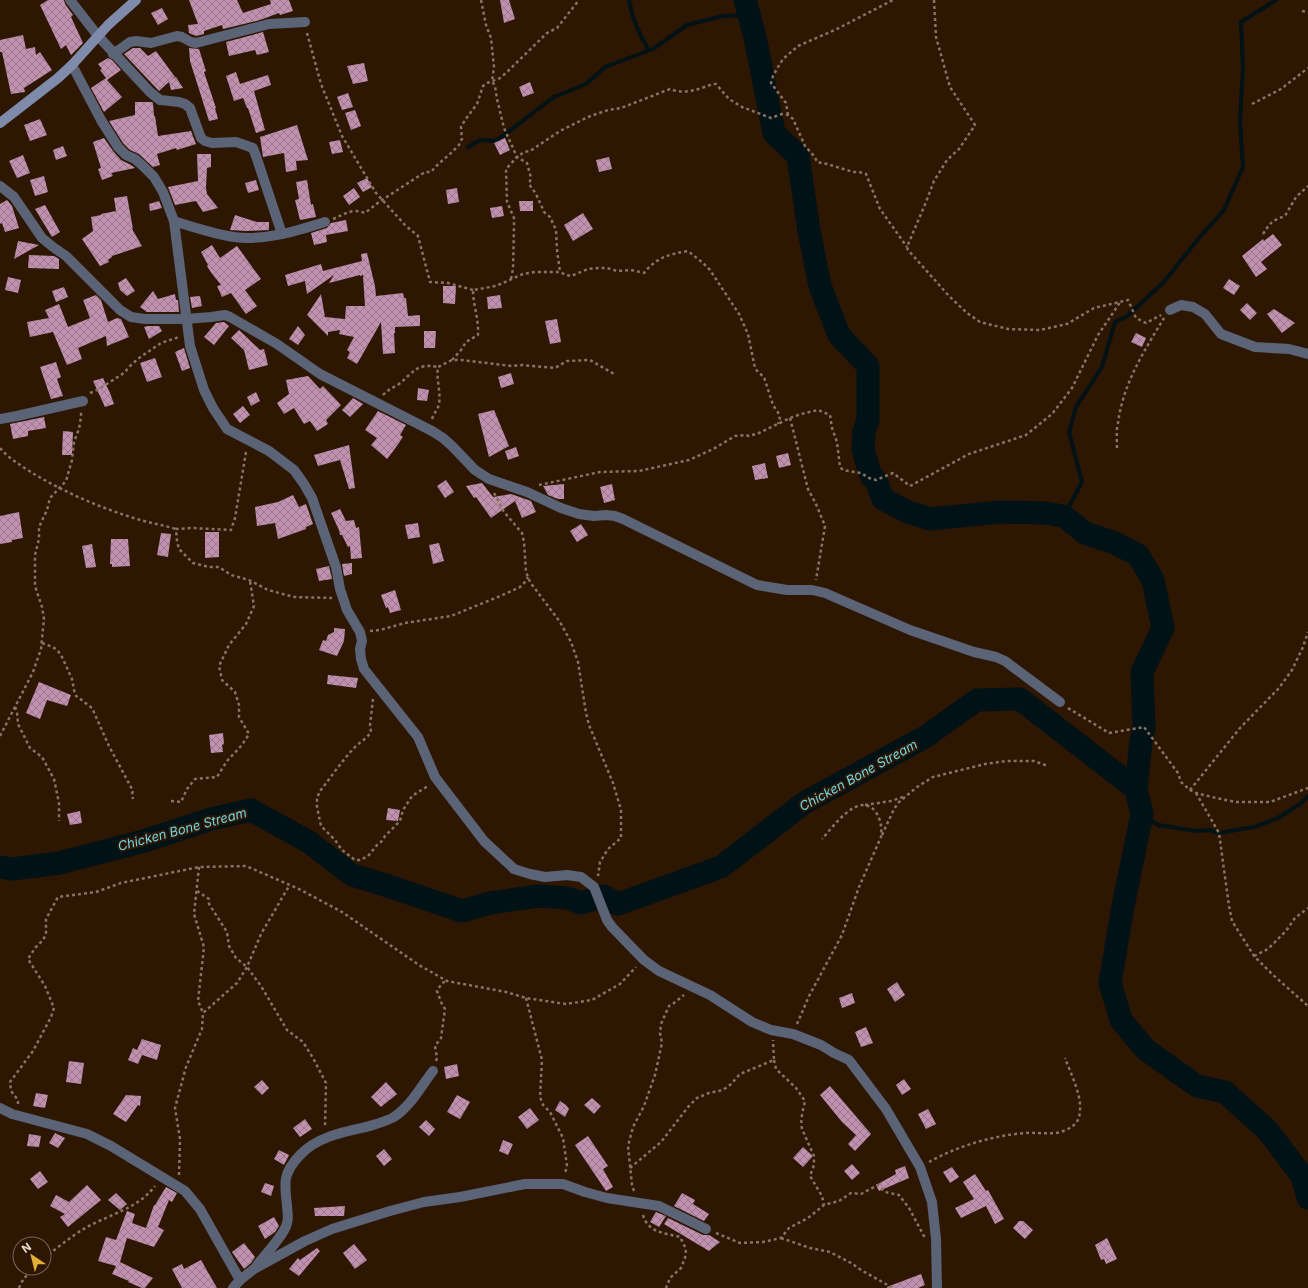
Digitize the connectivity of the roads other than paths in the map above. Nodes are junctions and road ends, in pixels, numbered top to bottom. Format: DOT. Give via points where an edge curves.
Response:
graph roads {
  1 [pos="70,0"];
  2 [pos="136,0"];
  3 [pos="305,22"];
  4 [pos="98,36"];
  5 [pos="113,54"];
  6 [pos="72,65"];
  7 [pos="0,123"];
  8 [pos="0,186"];
  9 [pos="174,221"];
  10 [pos="325,222"];
  11 [pos="282,234"];
  12 [pos="1170,310"];
  13 [pos="186,319"];
  14 [pos="1308,354"];
  15 [pos="83,401"];
  16 [pos="0,419"];
  17 [pos="1060,702"];
  18 [pos="433,1071"];
  19 [pos="0,1108"];
  20 [pos="706,1229"];
  21 [pos="254,1269"];
  22 [pos="240,1280"];
  23 [pos="233,1288"];
  24 [pos="937,1288"];
  1 -- 4 [label="street"];
  2 -- 4 [label="street"];
  3 -- 5 [label="street" via="269,24 196,43 177,36 151,43 136,41 130,42"];
  4 -- 5 [label="street"];
  4 -- 6 [label="street"];
  5 -- 11 [label="street" via="160,100 179,102 190,108 201,138 205,141 236,142 253,148"];
  6 -- 7 [label="street"];
  6 -- 9 [label="street" via="118,147 126,155 135,158 154,177"];
  8 -- 13 [label="street" via="14,197 42,238 66,256 120,310 131,317 144,319"];
  9 -- 11 [label="street" via="235,237 252,238"];
  9 -- 13 [label="street"];
  10 -- 11 [label="street"];
  12 -- 14 [label="street" via="1181,304 1194,307 1205,314 1221,334 1255,347 1289,349"];
  13 -- 17 [label="street" via="230,316 320,374 432,431 452,446 475,470 489,479 579,514 615,516 623,519 757,585 825,593 910,630 1000,659"];
  13 -- 24 [label="street" via="190,346 204,390 227,429 269,451 294,470 312,498 336,567 347,610 360,632 364,669 418,737 435,777 484,841 514,870 545,877 581,877 595,889 612,927 644,960 659,971 710,995 752,1022 772,1030 793,1034 849,1060 886,1109 920,1167 932,1202"];
  15 -- 16 [label="street"];
  18 -- 21 [label="street" via="405,1108 394,1117 325,1138 301,1154 286,1175 284,1186 287,1224"];
  19 -- 22 [label="street" via="12,1114 87,1134 176,1184 200,1209"];
  20 -- 21 [label="street" via="659,1206 607,1198 564,1184 525,1184 424,1202 332,1229"];
  21 -- 22 [label="street"];
  22 -- 23 [label="street"];
}
